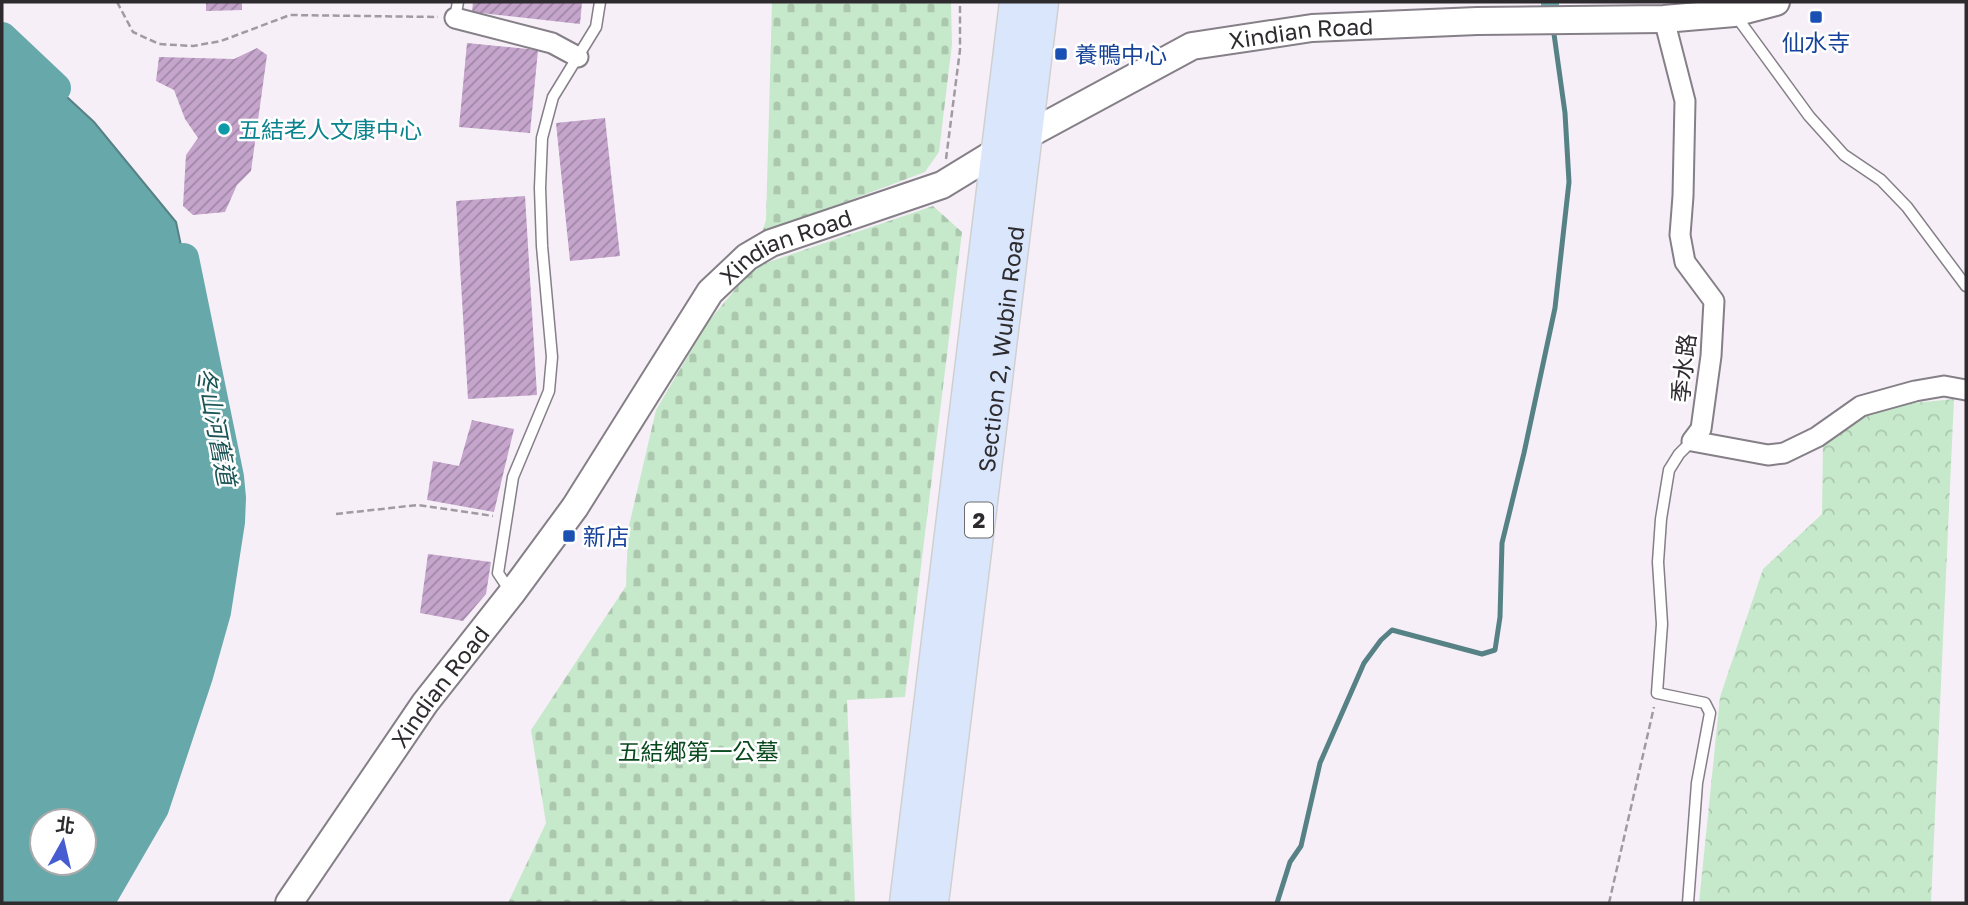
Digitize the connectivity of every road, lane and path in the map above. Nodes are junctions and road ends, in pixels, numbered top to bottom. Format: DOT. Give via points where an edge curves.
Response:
graph roads {
  1 [pos="117,2"];
  2 [pos="600,2"];
  3 [pos="960,2"];
  4 [pos="1014,2"];
  5 [pos="1043,2"];
  6 [pos="1776,2"];
  7 [pos="457,10"];
  8 [pos="1734,13"];
  9 [pos="1664,19"];
  10 [pos="578,57"];
  11 [pos="1026,137"];
  12 [pos="996,152"];
  13 [pos="942,186"];
  14 [pos="1966,286"];
  15 [pos="1966,390"];
  16 [pos="1692,441"];
  17 [pos="336,514"];
  18 [pos="507,519"];
  19 [pos="511,594"];
  20 [pos="1657,693"];
  21 [pos="289,903"];
  22 [pos="905,903"];
  23 [pos="933,903"];
  24 [pos="1609,903"];
  25 [pos="1688,903"];
  1 -- 7 [label="path" via="132,32 159,44 182,45 221,41 290,15"];
  2 -- 10 [label="lane" via="596,27"];
  3 -- 13 [label="path" via="960,50"];
  4 -- 12 [label="main road, Section 2, Wubin Road / 2"];
  5 -- 11 [label="main road, Section 2, Wubin Road / 2"];
  6 -- 8 [label="street, Xindian Road"];
  7 -- 10 [label="street" via="552,43"];
  8 -- 9 [label="street, Xindian Road"];
  8 -- 14 [label="lane" via="1809,116 1844,155 1881,180 1907,207"];
  9 -- 11 [label="street, Xindian Road" via="1477,16 1312,27 1192,46"];
  9 -- 16 [label="street, 季水路" via="1685,101 1679,235 1685,262 1714,301 1712,356 1701,429"];
  10 -- 18 [label="lane" via="553,97 542,138 542,246 552,357 549,391 513,477"];
  11 -- 12 [label="street, Xindian Road"];
  11 -- 23 [label="main road, Section 2, Wubin Road / 2"];
  12 -- 13 [label="street, Xindian Road"];
  12 -- 22 [label="main road, Section 2, Wubin Road / 2"];
  13 -- 19 [label="street, Xindian Road" via="771,243 747,257 710,292 575,507"];
  15 -- 16 [label="street" via="1924,389 1861,406 1817,437 1784,453 1768,455"];
  16 -- 20 [label="lane" via="1669,470 1661,519"];
  17 -- 18 [label="path" via="418,505"];
  18 -- 19 [label="lane" via="498,573"];
  19 -- 21 [label="street, Xindian Road" via="425,704"];
  20 -- 24 [label="path"];
  20 -- 25 [label="lane" via="1705,704 1710,713 1696,783"];
}
